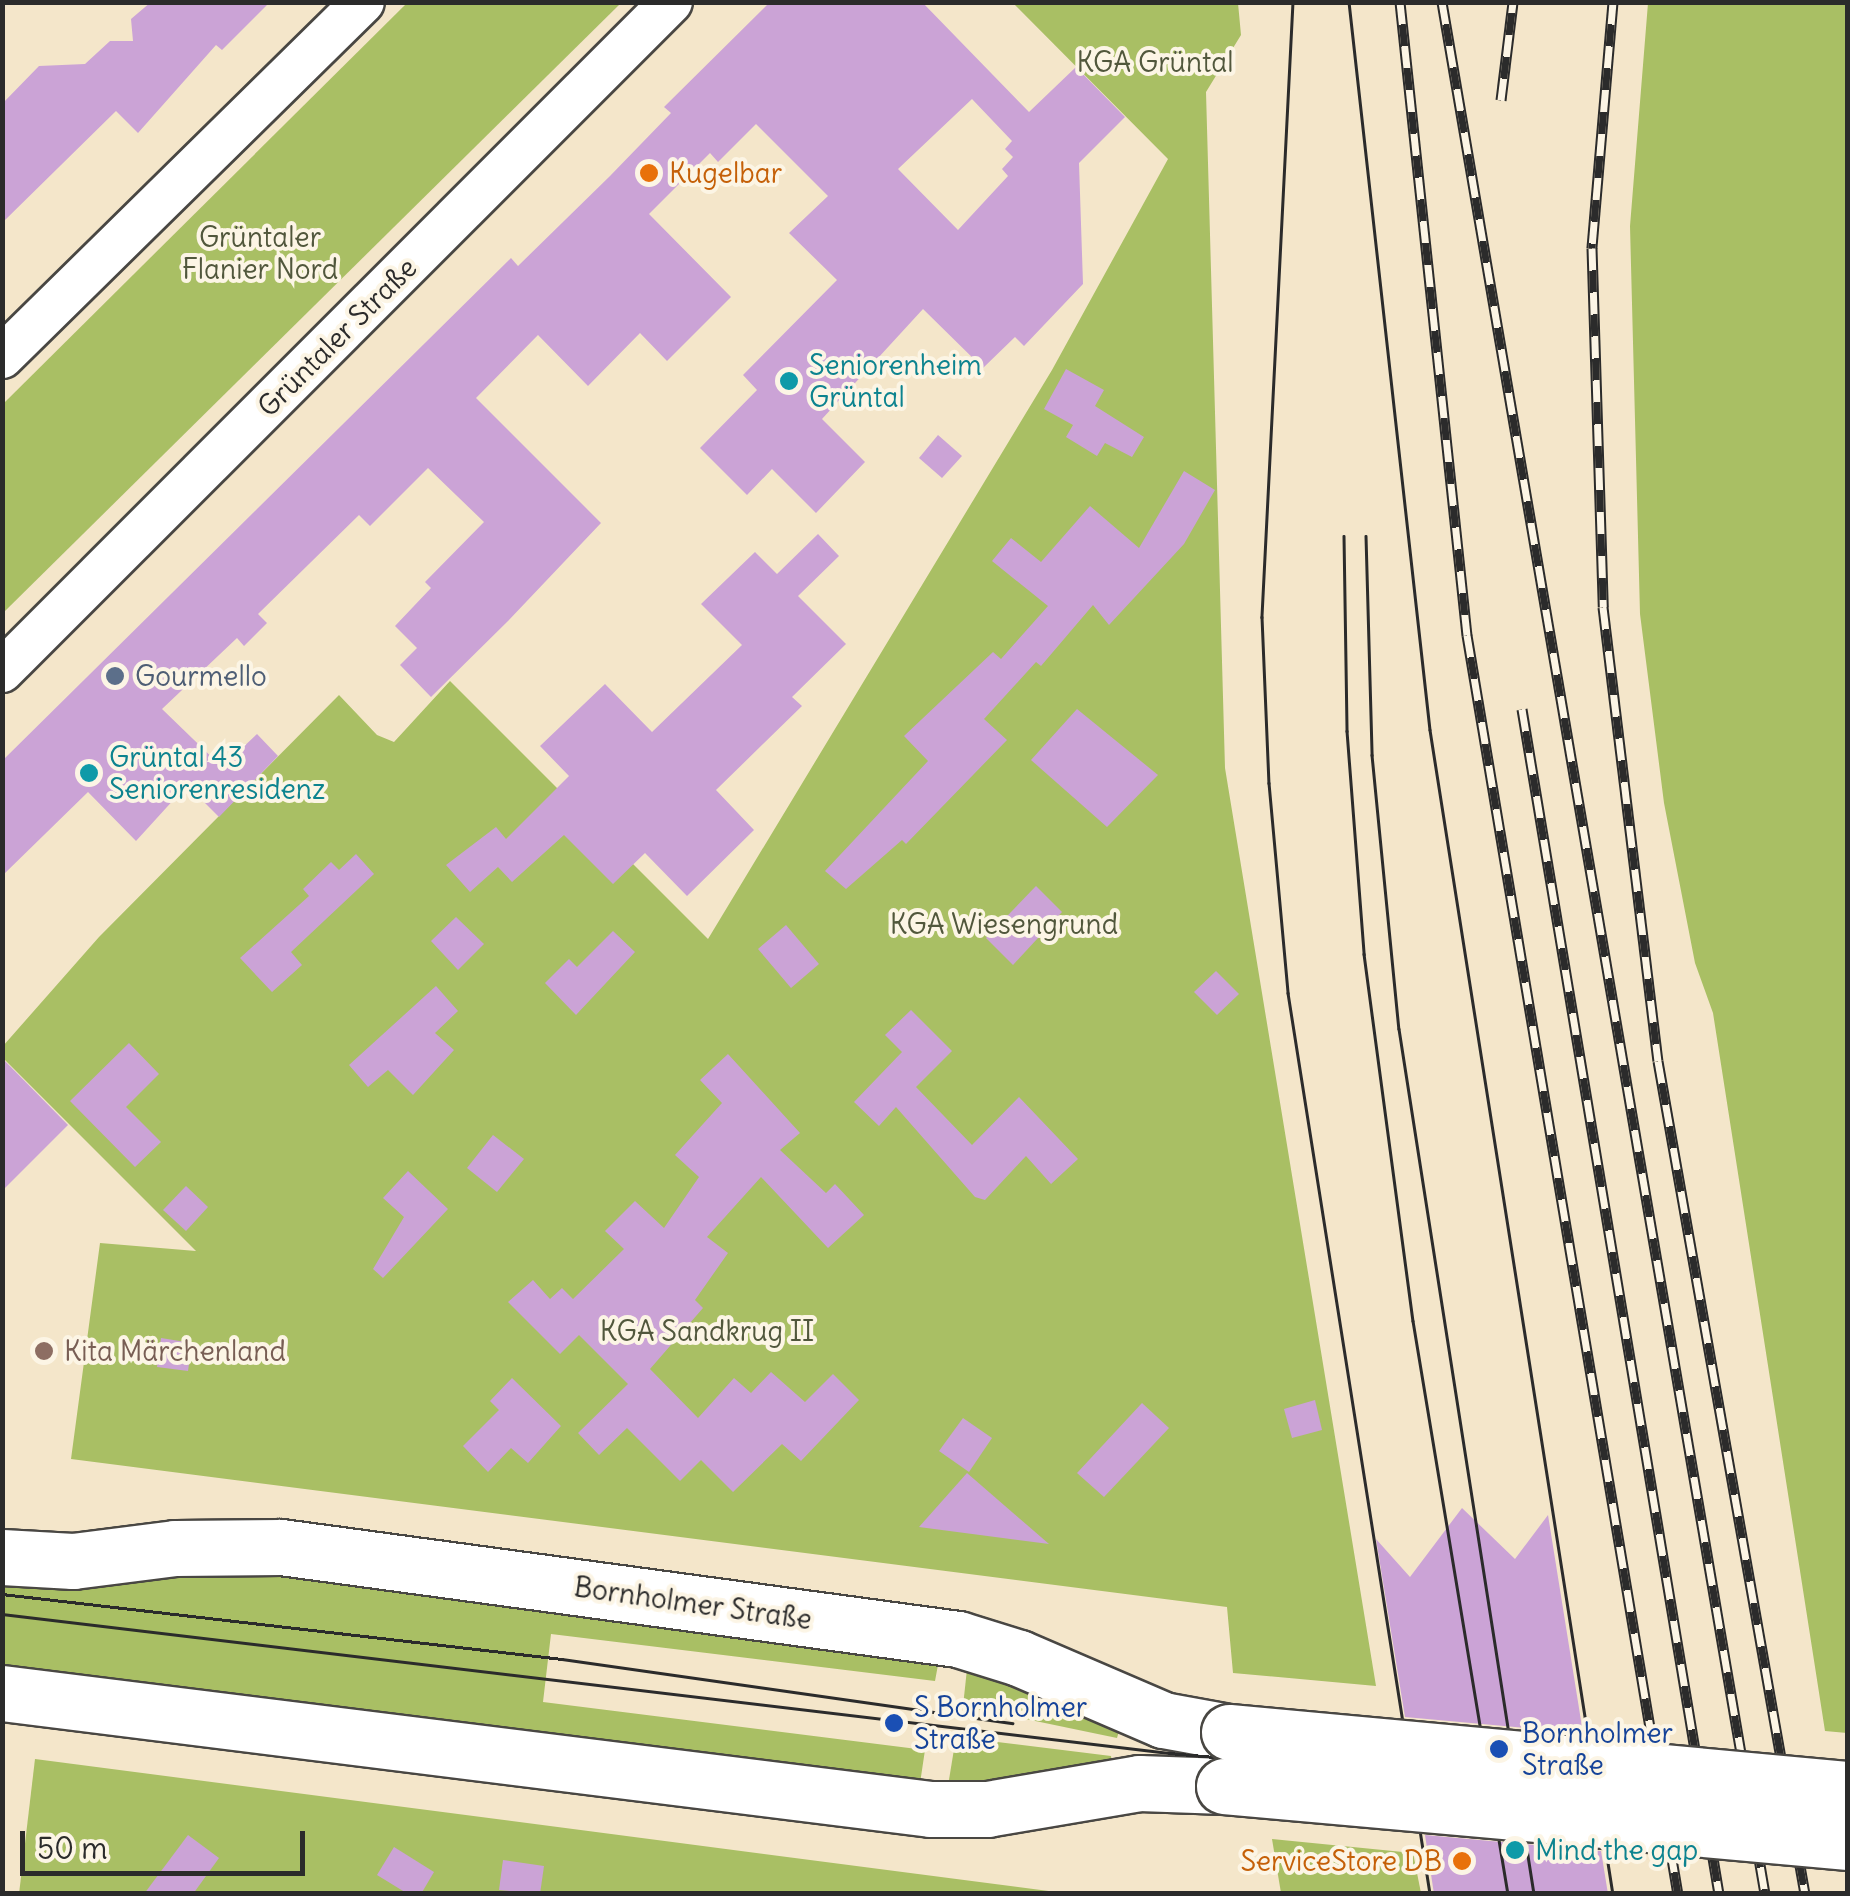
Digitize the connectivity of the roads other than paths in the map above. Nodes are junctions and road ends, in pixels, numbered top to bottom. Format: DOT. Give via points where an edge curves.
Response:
graph roads {
  1 [pos="363,2"];
  2 [pos="671,2"];
  3 [pos="2,357"];
  4 [pos="2,671"];
  5 [pos="2,1557"];
  6 [pos="2,1693"];
  7 [pos="1848,1789"];
  8 [pos="1848,1842"];
  1 -- 3 [label="street"];
  2 -- 4 [label="street, Grüntaler Straße"];
  5 -- 7 [label="main road, Bornholmer Straße, bridge" via="73,1561 175,1548 280,1548 958,1639 1163,1720 1228,1732"];
  6 -- 8 [label="main road, bridge" via="932,1809 987,1810 1139,1783 1224,1786"];
}
